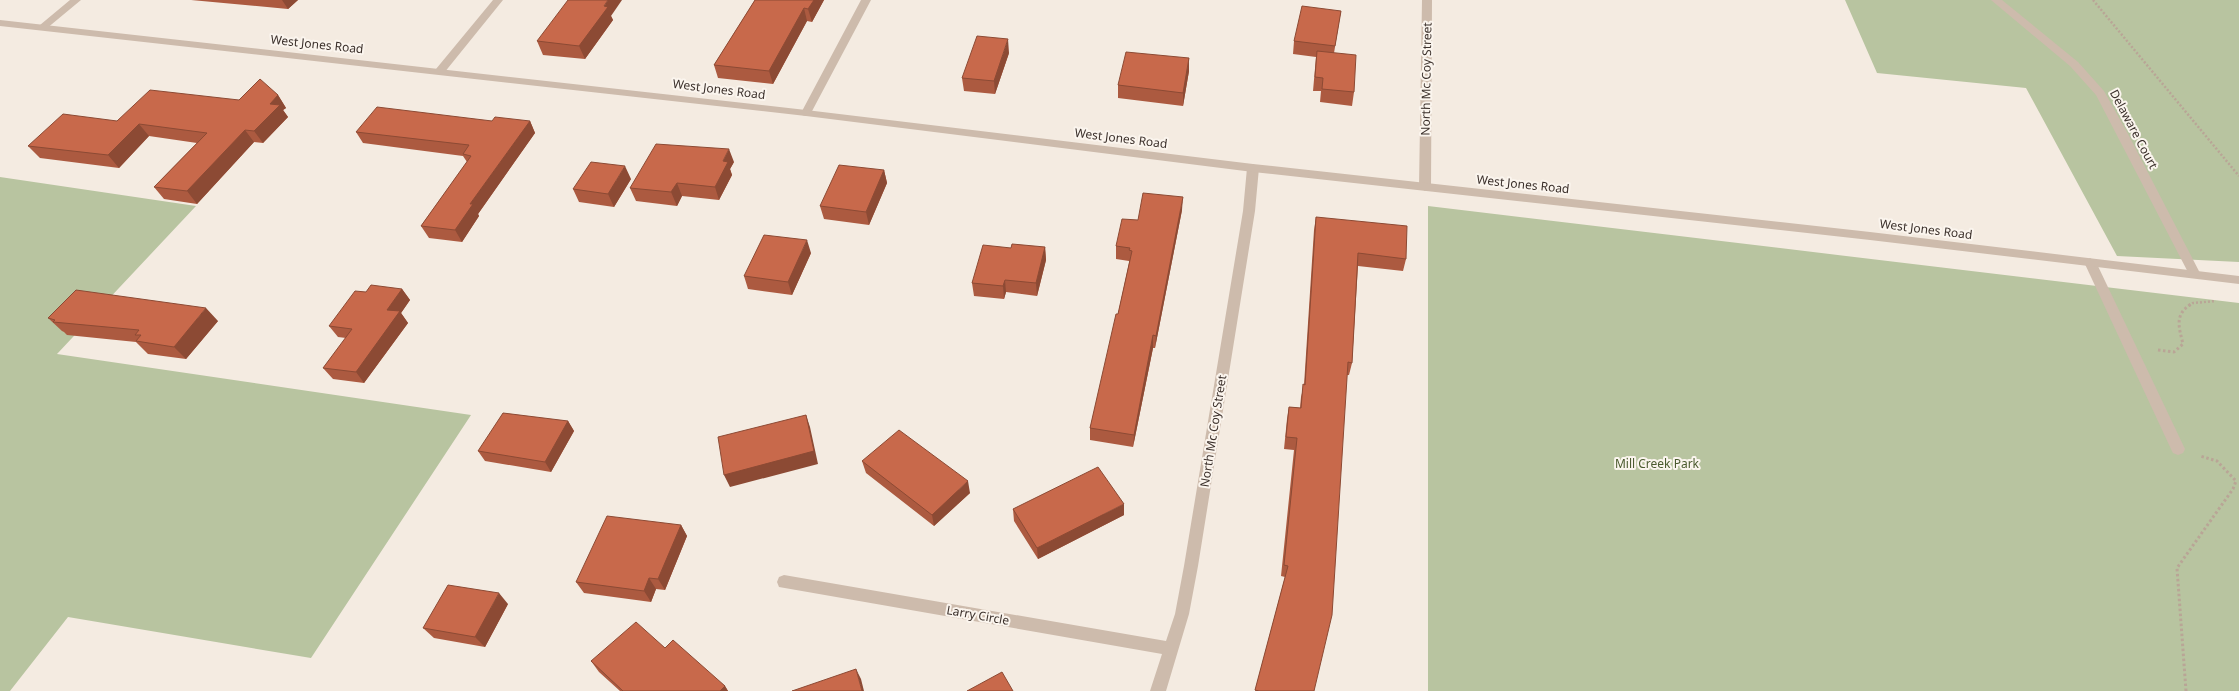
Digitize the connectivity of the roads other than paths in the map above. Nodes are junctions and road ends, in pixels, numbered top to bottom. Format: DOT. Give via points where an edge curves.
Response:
graph roads {
  1 [pos="76,0"];
  2 [pos="498,0"];
  3 [pos="866,0"];
  4 [pos="1427,0"];
  5 [pos="1996,0"];
  6 [pos="0,23"];
  7 [pos="43,27"];
  8 [pos="440,71"];
  9 [pos="806,113"];
  10 [pos="1253,168"];
  11 [pos="1425,188"];
  12 [pos="2090,262"];
  13 [pos="2195,275"];
  14 [pos="2239,280"];
  15 [pos="2178,449"];
  16 [pos="784,582"];
  17 [pos="1171,650"];
  18 [pos="1158,691"];
  1 -- 7 [label="street"];
  2 -- 8 [label="street"];
  3 -- 9 [label="street"];
  4 -- 11 [label="street, North Mc Coy Street"];
  5 -- 13 [label="street, Delaware Court" via="2074,64 2100,93"];
  6 -- 7 [label="street, West Jones Road"];
  7 -- 8 [label="street, West Jones Road"];
  8 -- 9 [label="street, West Jones Road"];
  9 -- 10 [label="street, West Jones Road"];
  10 -- 11 [label="street, West Jones Road"];
  10 -- 17 [label="street, North Mc Coy Street" via="1249,211 1191,566"];
  11 -- 12 [label="street, West Jones Road"];
  12 -- 13 [label="street, West Jones Road"];
  12 -- 15 [label="street"];
  13 -- 14 [label="street, West Jones Road"];
  16 -- 17 [label="street, Larry Circle"];
  17 -- 18 [label="street, North Mc Coy Street"];
}
